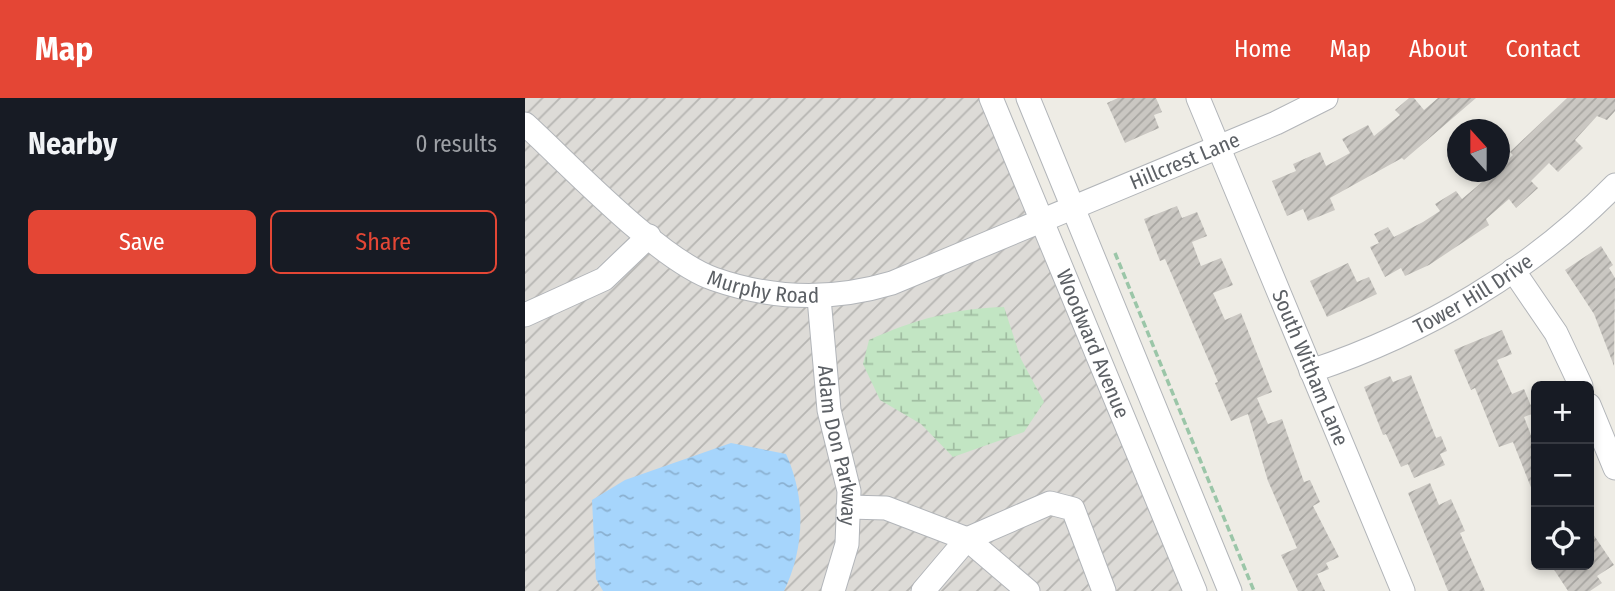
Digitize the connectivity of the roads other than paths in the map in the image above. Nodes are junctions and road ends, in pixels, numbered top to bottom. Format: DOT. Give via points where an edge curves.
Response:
graph roads {
  1 [pos="991,98"];
  2 [pos="1028,98"];
  3 [pos="1198,98"];
  4 [pos="1325,98"];
  5 [pos="525,124"];
  6 [pos="1217,146"];
  7 [pos="1615,185"];
  8 [pos="1074,208"];
  9 [pos="1042,221"];
  10 [pos="649,236"];
  11 [pos="1513,270"];
  12 [pos="819,298"];
  13 [pos="525,315"];
  14 [pos="1311,371"];
  15 [pos="1579,381"];
  16 [pos="1594,417"];
  17 [pos="1615,468"];
  18 [pos="848,507"];
  19 [pos="967,539"];
  20 [pos="833,591"];
  21 [pos="923,591"];
  22 [pos="1028,591"];
  23 [pos="1104,591"];
  24 [pos="1195,591"];
  25 [pos="1230,591"];
  26 [pos="1403,591"];
  1 -- 9 [label="street, Woodward Avenue"];
  2 -- 8 [label="street, Woodward Avenue"];
  3 -- 6 [label="street, South Witham Lane"];
  4 -- 6 [label="street, Hillcrest Lane"];
  5 -- 10 [label="street, Murphy Road"];
  6 -- 8 [label="street, Hillcrest Lane"];
  6 -- 14 [label="street, South Witham Lane"];
  7 -- 11 [label="street, Tower Hill Drive"];
  8 -- 9 [label="street, Hillcrest Lane"];
  8 -- 25 [label="street, Woodward Avenue"];
  9 -- 12 [label="street, Murphy Road" via="892,283"];
  9 -- 24 [label="street, Woodward Avenue"];
  10 -- 12 [label="street, Murphy Road" via="713,279 798,298"];
  10 -- 13 [label="street" via="604,279"];
  11 -- 14 [label="street, Tower Hill Drive" via="1398,338"];
  11 -- 15 [label="street" via="1551,324"];
  12 -- 18 [label="street, Adam Don Parkway" via="829,410 849,492"];
  14 -- 26 [label="street, South Witham Lane"];
  16 -- 17 [label="street"];
  18 -- 19 [label="street" via="886,508"];
  18 -- 20 [label="street, Adam Don Parkway" via="847,544"];
  19 -- 21 [label="street"];
  19 -- 22 [label="street"];
  19 -- 23 [label="street" via="1050,503 1073,509"];
}
